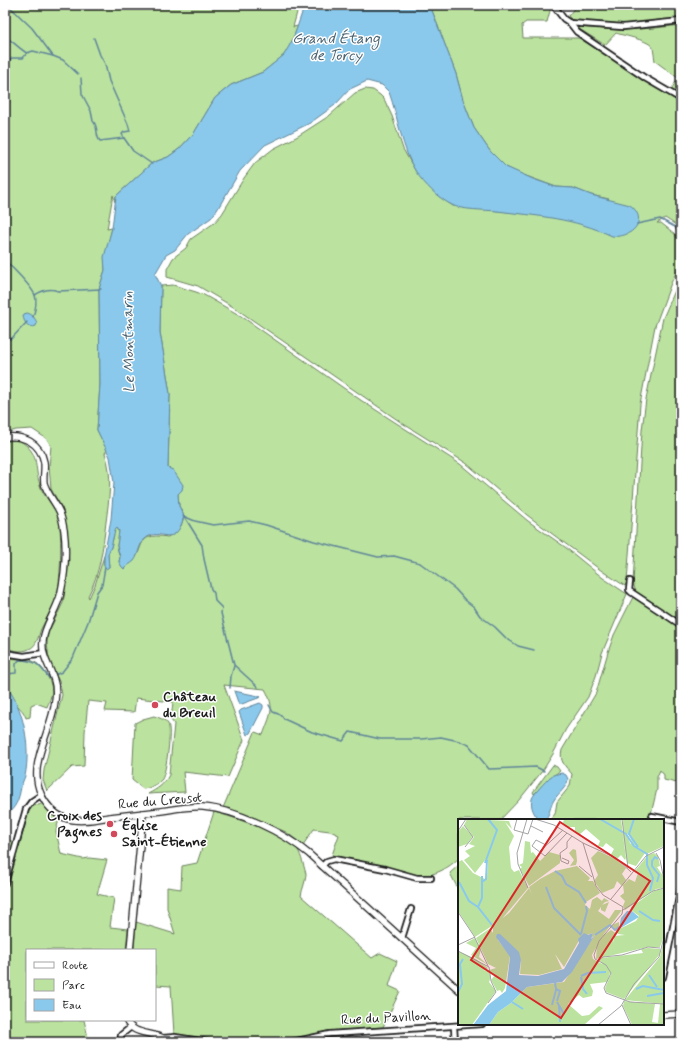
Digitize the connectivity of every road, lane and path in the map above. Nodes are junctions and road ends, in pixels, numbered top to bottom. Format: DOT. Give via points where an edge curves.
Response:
graph roads {
  1 [pos="553,5"];
  2 [pos="681,21"];
  3 [pos="570,23"];
  4 [pos="681,99"];
  5 [pos="5,437"];
  6 [pos="630,581"];
  7 [pos="681,625"];
  8 [pos="5,653"];
  9 [pos="44,653"];
  10 [pos="41,795"];
  11 [pos="143,813"];
  12 [pos="651,819"];
  13 [pos="681,822"];
  14 [pos="322,866"];
  15 [pos="430,878"];
  16 [pos="5,883"];
  17 [pos="681,888"];
  18 [pos="411,909"];
  19 [pos="675,917"];
  20 [pos="681,918"];
  21 [pos="402,938"];
  22 [pos="130,949"];
  23 [pos="664,972"];
  24 [pos="458,989"];
  25 [pos="681,1014"];
  26 [pos="664,1015"];
  27 [pos="127,1021"];
  28 [pos="473,1025"];
  29 [pos="131,1027"];
  30 [pos="454,1027"];
  31 [pos="163,1038"];
  32 [pos="120,1042"];
  33 [pos="169,1042"];
  34 [pos="207,1042"];
  35 [pos="292,1042"];
  36 [pos="455,1042"];
  1 -- 3 [label="street"];
  2 -- 3 [label="street" via="619,27"];
  3 -- 4 [label="street" via="577,32"];
  5 -- 9 [label="street, Rue du Creusot" via="23,437 33,442 40,451 44,462 44,483 60,512 64,526 63,582 58,602 44,635"];
  6 -- 7 [label="street" via="631,592"];
  8 -- 9 [label="street" via="24,656"];
  9 -- 10 [label="street, Rue du Creusot" via="53,677 56,699 37,773"];
  10 -- 11 [label="street, Rue du Creusot" via="55,813 66,819 90,820"];
  10 -- 16 [label="street" via="26,808"];
  11 -- 14 [label="street, Rue du Creusot" via="190,807 220,810 284,836 305,850"];
  11 -- 22 [label="street"];
  12 -- 13 [label="street" via="652,816"];
  14 -- 15 [label="street" via="327,861 339,860 417,878"];
  14 -- 21 [label="street, Rue du Creusot"];
  17 -- 19 [label="street"];
  18 -- 21 [label="street"];
  19 -- 20 [label="street"];
  19 -- 23 [label="street"];
  21 -- 24 [label="street, Rue du Creusot"];
  25 -- 26 [label="street"];
  27 -- 29 [label="street"];
  28 -- 30 [label="street, Rue du Pavillon"];
  29 -- 31 [label="street" via="139,1032"];
  29 -- 32 [label="street" via="121,1035"];
  30 -- 35 [label="street, Rue du Pavillon" via="334,1033"];
  30 -- 36 [label="street"];
  31 -- 33 [label="street"];
  31 -- 34 [label="street"];
}
